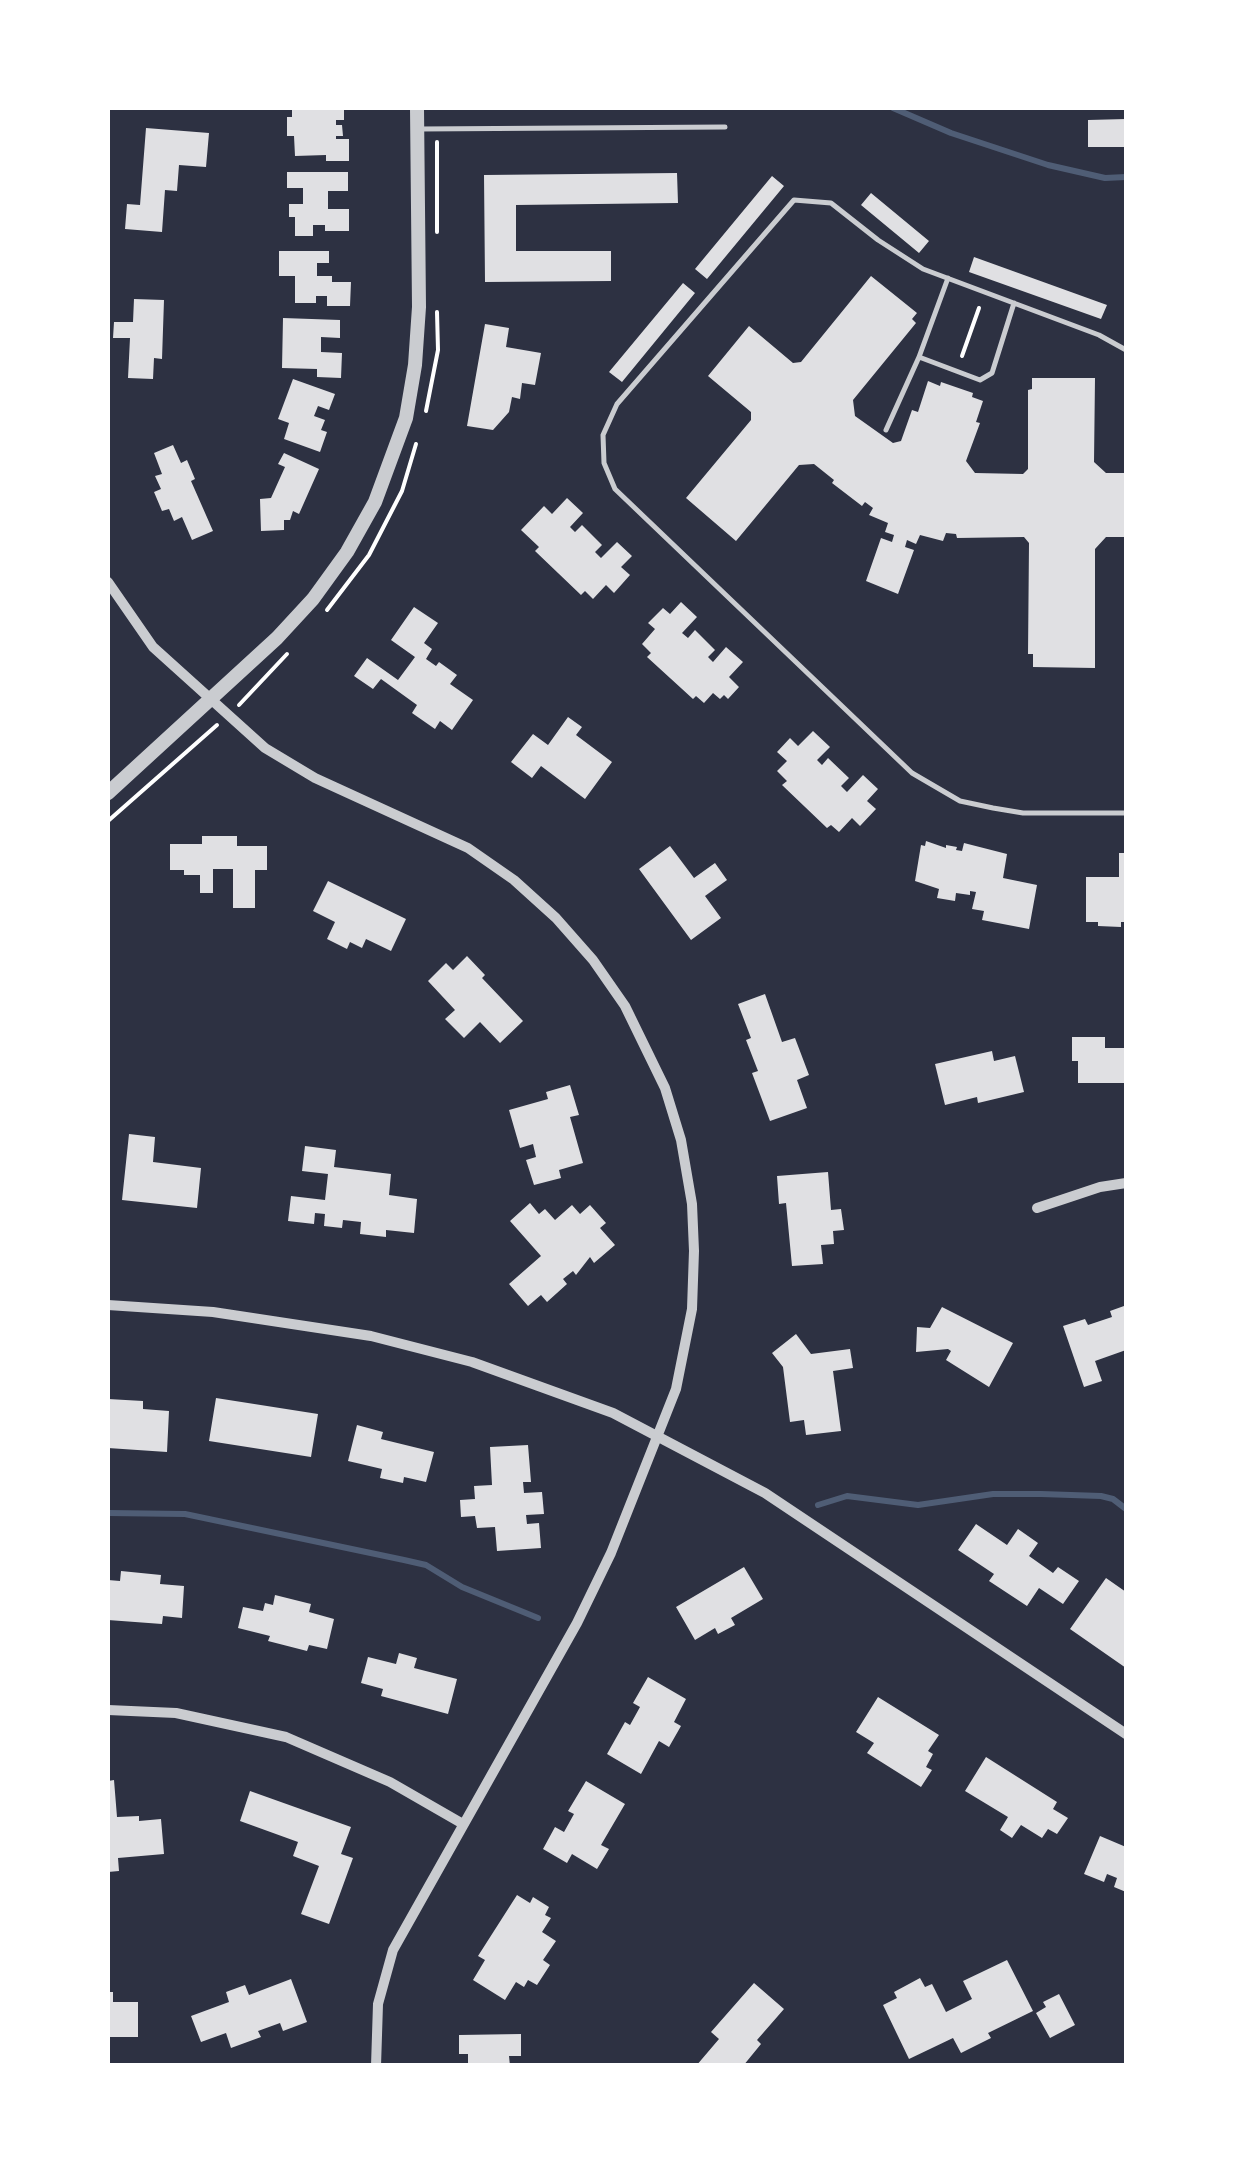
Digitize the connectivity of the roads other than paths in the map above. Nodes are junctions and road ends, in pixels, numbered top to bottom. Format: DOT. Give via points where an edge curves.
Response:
graph roads {
  1 [pos="417,108"];
  2 [pos="726,128"];
  3 [pos="418,129"];
  4 [pos="948,278"];
  5 [pos="1014,303"];
  6 [pos="1126,350"];
  7 [pos="919,357"];
  8 [pos="886,430"];
  9 [pos="108,582"];
  10 [pos="211,700"];
  11 [pos="108,793"];
  12 [pos="1126,813"];
  13 [pos="1126,1183"];
  14 [pos="1037,1208"];
  15 [pos="108,1304"];
  16 [pos="658,1436"];
  17 [pos="108,1710"];
  18 [pos="1126,1734"];
  19 [pos="463,1824"];
  20 [pos="376,2066"];
  1 -- 3 [label="street"];
  2 -- 3 [label="lane"];
  3 -- 10 [label="street" via="415,365 392,461 347,552 312,599"];
  4 -- 5 [label="lane"];
  4 -- 7 [label="lane"];
  4 -- 12 [label="lane" via="923,269 830,203 794,200 618,404 604,435 604,463 615,489 882,746 938,791 1023,813"];
  5 -- 6 [label="lane"];
  5 -- 7 [label="lane" via="992,373 980,380"];
  7 -- 8 [label="lane"];
  9 -- 10 [label="street" via="153,647"];
  10 -- 11 [label="street"];
  10 -- 16 [label="street" via="265,748 315,778 428,827 514,880 580,946 625,1006 665,1088 692,1204 692,1309"];
  13 -- 14 [label="street"];
  15 -- 16 [label="street" via="372,1336 538,1384"];
  16 -- 18 [label="street" via="765,1493"];
  16 -- 19 [label="street" via="577,1623"];
  17 -- 19 [label="street" via="176,1713 286,1736 390,1782"];
  19 -- 20 [label="street" via="393,1950 378,2004"];
}
